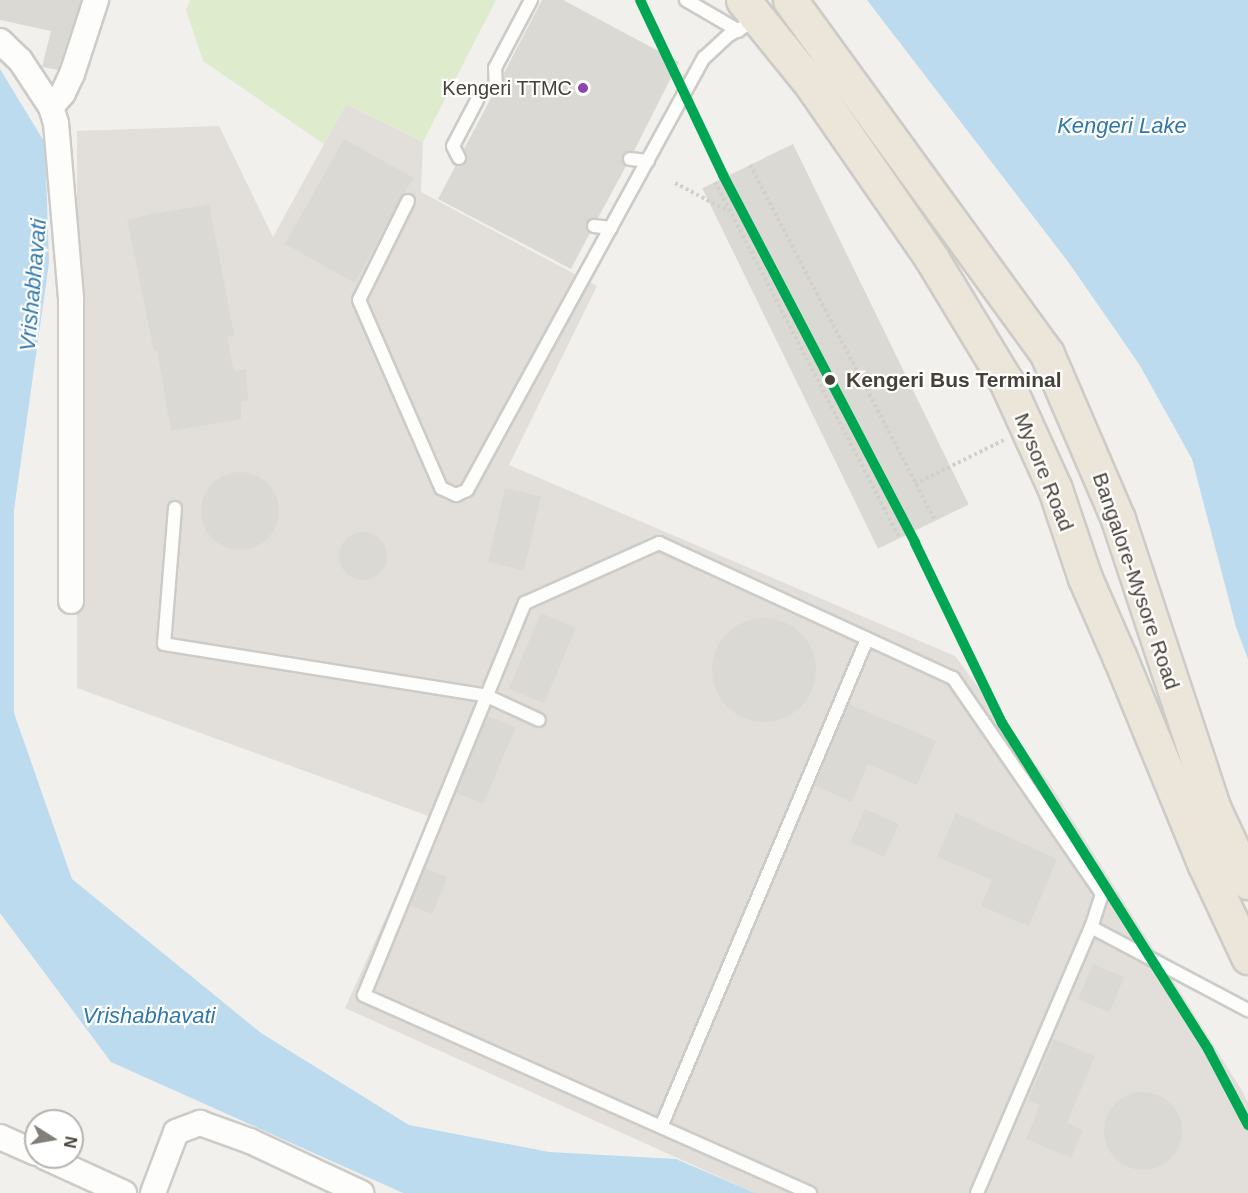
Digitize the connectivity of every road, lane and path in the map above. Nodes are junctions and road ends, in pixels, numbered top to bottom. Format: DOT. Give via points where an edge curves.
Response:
graph roads {
  1 [pos="96,0"];
  2 [pos="531,0"];
  3 [pos="686,0"];
  4 [pos="790,0"];
  5 [pos="746,17"];
  6 [pos="0,41"];
  7 [pos="496,87"];
  8 [pos="477,100"];
  9 [pos="51,107"];
  10 [pos="459,158"];
  11 [pos="630,159"];
  12 [pos="648,161"];
  13 [pos="750,165"];
  14 [pos="715,182"];
  15 [pos="675,183"];
  16 [pos="408,201"];
  17 [pos="731,213"];
  18 [pos="594,226"];
  19 [pos="611,228"];
  20 [pos="1027,428"];
  21 [pos="915,484"];
  22 [pos="175,508"];
  23 [pos="934,521"];
  24 [pos="900,539"];
  25 [pos="71,601"];
  26 [pos="867,639"];
  27 [pos="487,696"];
  28 [pos="539,720"];
  29 [pos="1248,882"];
  30 [pos="1091,927"];
  31 [pos="1248,957"];
  32 [pos="1248,1010"];
  33 [pos="661,1127"];
  34 [pos="0,1137"];
  35 [pos="24,1148"];
  36 [pos="69,1169"];
  37 [pos="114,1191"];
  38 [pos="153,1193"];
  39 [pos="361,1193"];
  40 [pos="810,1193"];
  41 [pos="976,1193"];
  1 -- 9 [label="street" via="72,74"];
  2 -- 7 [label="lane" via="495,68"];
  3 -- 5 [label="lane"];
  4 -- 29 [label="highway, Bangalore-Mysore Road" via="1047,354 1118,519 1213,807"];
  5 -- 12 [label="lane" via="704,58"];
  5 -- 20 [label="highway, Mysore Road" via="811,84 932,260 1006,381"];
  6 -- 9 [label="street" via="20,60"];
  8 -- 10 [label="lane" via="453,146"];
  9 -- 25 [label="street" via="56,123 71,299"];
  11 -- 12 [label="lane"];
  12 -- 19 [label="lane"];
  13 -- 21 [label="path"];
  14 -- 17 [label="path"];
  15 -- 17 [label="path"];
  16 -- 19 [label="lane" via="359,300 441,488 456,495 467,490"];
  17 -- 24 [label="path"];
  18 -- 19 [label="lane"];
  20 -- 21 [label="path"];
  20 -- 31 [label="highway, Mysore Road" via="1204,863"];
  21 -- 23 [label="path"];
  22 -- 27 [label="lane" via="164,644"];
  26 -- 27 [label="lane" via="659,543 525,603"];
  26 -- 30 [label="lane" via="953,678 1102,894"];
  26 -- 33 [label="lane"];
  27 -- 28 [label="lane"];
  27 -- 33 [label="lane" via="364,995"];
  30 -- 32 [label="lane"];
  30 -- 41 [label="lane"];
  33 -- 40 [label="lane"];
  34 -- 35 [label="street"];
  36 -- 37 [label="street"];
  38 -- 39 [label="street" via="176,1132 200,1123 250,1141"];
}
